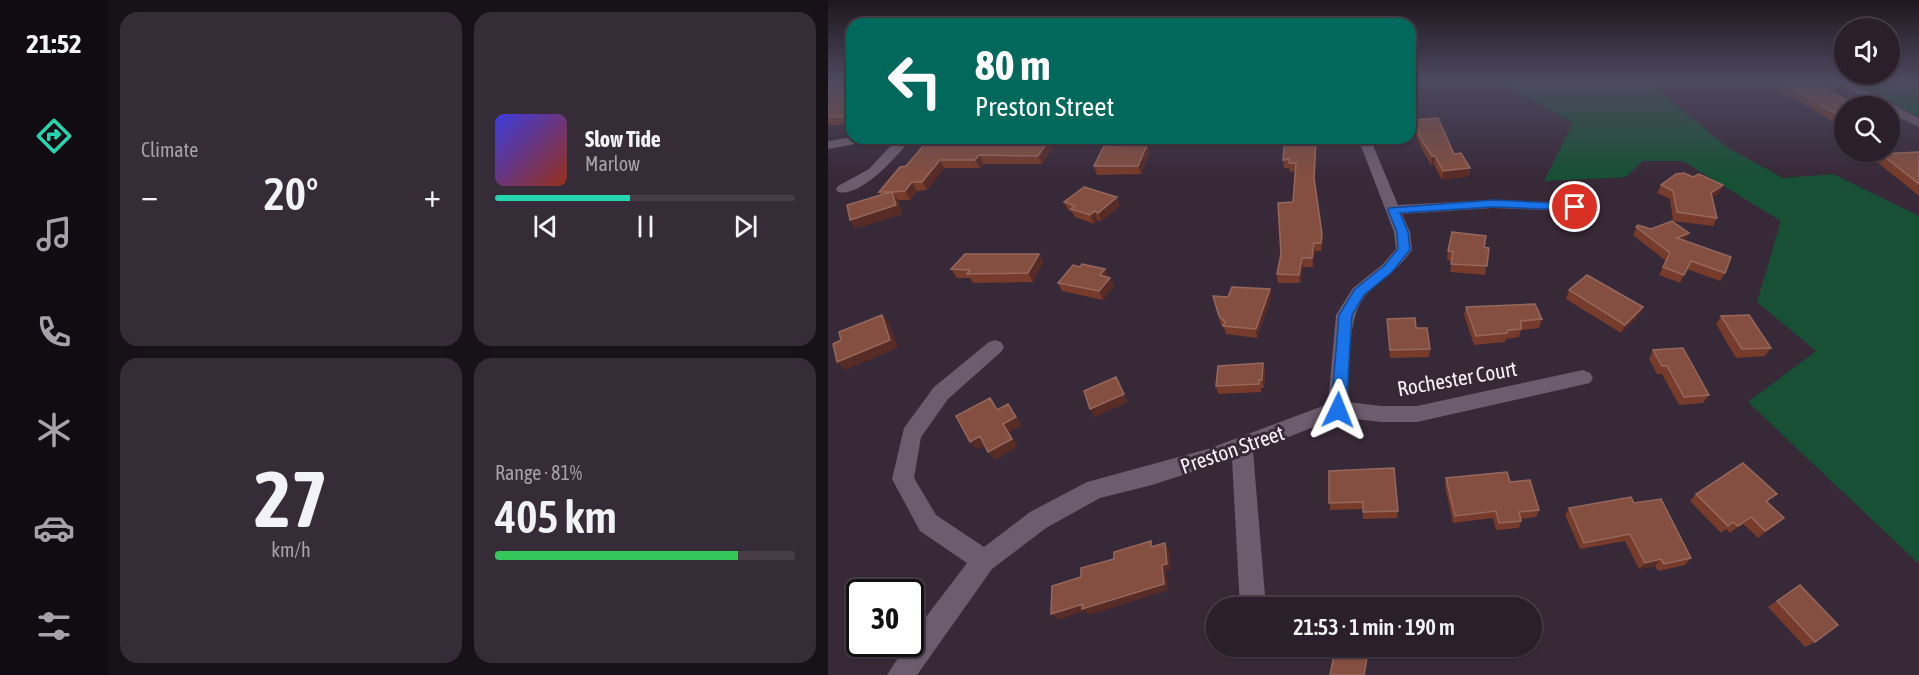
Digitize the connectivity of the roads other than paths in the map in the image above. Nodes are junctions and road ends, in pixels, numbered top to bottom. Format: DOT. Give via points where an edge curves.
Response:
graph roads {
  1 [pos="1900,113"];
  2 [pos="1919,123"];
  3 [pos="846,142"];
  4 [pos="900,144"];
  5 [pos="1366,144"];
  6 [pos="828,145"];
  7 [pos="843,189"];
  8 [pos="1575,207"];
  9 [pos="1393,210"];
  10 [pos="995,347"];
  11 [pos="1583,378"];
  12 [pos="1338,410"];
  13 [pos="1242,447"];
  14 [pos="984,561"];
  15 [pos="1252,597"];
  16 [pos="901,675"];
  1 -- 2 [label="street"];
  3 -- 6 [label="street"];
  4 -- 7 [label="street" via="874,172"];
  5 -- 9 [label="street"];
  8 -- 9 [label="street" via="1493,204"];
  9 -- 12 [label="street" via="1404,250 1359,292 1345,315"];
  10 -- 14 [label="street" via="941,393 911,434 903,479 928,523"];
  11 -- 12 [label="street, Rochester Court" via="1417,414"];
  12 -- 13 [label="street, Preston Street"];
  13 -- 14 [label="street, Preston Street" via="1152,476 1095,489 1038,520"];
  13 -- 15 [label="street"];
  14 -- 16 [label="street, Preston Street"];
}
